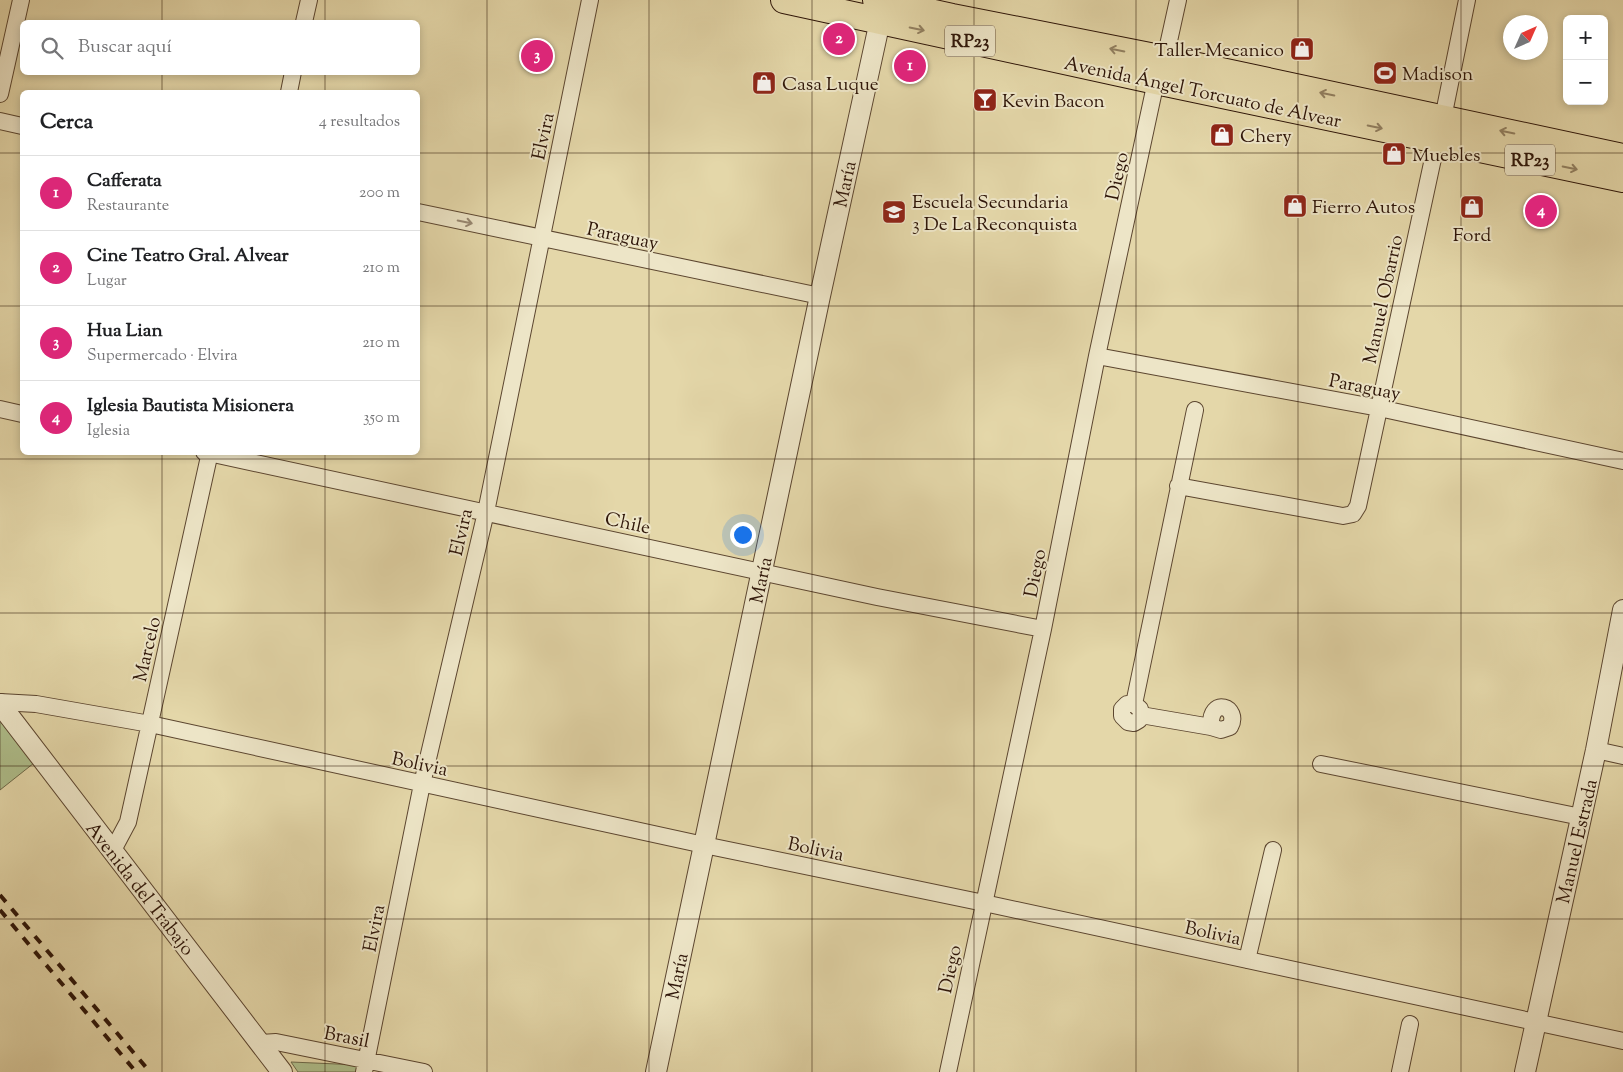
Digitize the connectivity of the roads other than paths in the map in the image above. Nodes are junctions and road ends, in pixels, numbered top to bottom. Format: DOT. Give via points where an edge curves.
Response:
graph roads {
  1 [pos="22,0"];
  2 [pos="309,0"];
  3 [pos="590,0"];
  4 [pos="784,0"];
  5 [pos="1178,0"];
  6 [pos="1467,0"];
  7 [pos="881,6"];
  8 [pos="304,20"];
  9 [pos="1160,70"];
  10 [pos="292,75"];
  11 [pos="289,90"];
  12 [pos="0,94"];
  13 [pos="0,121"];
  14 [pos="20,126"];
  15 [pos="1440,129"];
  16 [pos="1623,158"];
  17 [pos="1623,179"];
  18 [pos="420,212"];
  19 [pos="541,238"];
  20 [pos="820,296"];
  21 [pos="1097,356"];
  22 [pos="1379,408"];
  23 [pos="0,409"];
  24 [pos="1194,410"];
  25 [pos="20,414"];
  26 [pos="208,455"];
  27 [pos="217,455"];
  28 [pos="1623,461"];
  29 [pos="1178,486"];
  30 [pos="486,512"];
  31 [pos="762,571"];
  32 [pos="1623,610"];
  33 [pos="1043,629"];
  34 [pos="0,703"];
  35 [pos="150,724"];
  36 [pos="1210,727"];
  37 [pos="1596,750"];
  38 [pos="1623,756"];
  39 [pos="1321,764"];
  40 [pos="422,784"];
  41 [pos="1581,817"];
  42 [pos="704,845"];
  43 [pos="1272,850"];
  44 [pos="112,852"];
  45 [pos="984,903"];
  46 [pos="1247,960"];
  47 [pos="1535,1022"];
  48 [pos="1410,1024"];
  49 [pos="1623,1041"];
  50 [pos="261,1043"];
  51 [pos="365,1066"];
  52 [pos="282,1072"];
  53 [pos="424,1072"];
  54 [pos="656,1072"];
  55 [pos="948,1072"];
  56 [pos="1400,1072"];
  57 [pos="1525,1072"];
  1 -- 12 [label="street"];
  2 -- 8 [label="street"];
  3 -- 19 [label="street, Elvira"];
  4 -- 7 [label="main road, Avenida Ángel Torcuato de Alvear / RP23"];
  5 -- 9 [label="street, Diego"];
  6 -- 15 [label="street, Manuel Obarrio"];
  7 -- 9 [label="main road, Avenida Ángel Torcuato de Alvear / RP23"];
  7 -- 20 [label="street, María"];
  9 -- 15 [label="main road, Avenida Ángel Torcuato de Alvear / RP23"];
  9 -- 21 [label="street, Diego"];
  10 -- 11 [label="street"];
  13 -- 14 [label="street"];
  16 -- 15 [label="main road, Avenida Ángel Torcuato de Alvear / RP23, one-way"];
  15 -- 17 [label="main road, Avenida Ángel Torcuato de Alvear / RP23, one-way"];
  15 -- 22 [label="street, Manuel Obarrio"];
  18 -- 19 [label="street, Paraguay, one-way"];
  19 -- 20 [label="street, Paraguay"];
  19 -- 30 [label="street, Elvira"];
  20 -- 31 [label="street, María"];
  21 -- 22 [label="street, Paraguay"];
  21 -- 33 [label="street, Diego"];
  22 -- 28 [label="street, Paraguay"];
  22 -- 29 [label="street, Manuel Obarrio" via="1358,506 1353,514 1342,516"];
  23 -- 25 [label="street"];
  24 -- 29 [label="street"];
  26 -- 35 [label="street, Marcelo"];
  27 -- 30 [label="street, Chile"];
  29 -- 36 [label="street" via="1138,709"];
  30 -- 31 [label="street, Chile"];
  30 -- 40 [label="street, Elvira"];
  31 -- 33 [label="street, Chile"];
  31 -- 42 [label="street, María"];
  32 -- 37 [label="street, Manuel Estrada"];
  33 -- 45 [label="street, Diego"];
  34 -- 35 [label="street, Bolivia" via="36,704"];
  34 -- 44 [label="street, Avenida del Trabajo"];
  35 -- 40 [label="street, Bolivia"];
  35 -- 44 [label="street, Marcelo" via="128,822"];
  37 -- 38 [label="street"];
  37 -- 41 [label="street, Manuel Estrada"];
  39 -- 41 [label="street"];
  40 -- 42 [label="street, Bolivia"];
  40 -- 51 [label="street, Elvira"];
  41 -- 47 [label="street, Manuel Estrada"];
  42 -- 45 [label="street, Bolivia"];
  42 -- 54 [label="street, María"];
  43 -- 46 [label="street"];
  44 -- 50 [label="street, Avenida del Trabajo"];
  45 -- 46 [label="street, Bolivia"];
  45 -- 55 [label="street, Diego"];
  46 -- 47 [label="street, Bolivia"];
  47 -- 49 [label="street, Bolivia"];
  47 -- 57 [label="street, Manuel Estrada"];
  48 -- 56 [label="street"];
  50 -- 51 [label="street, Brasil" via="276,1042"];
  50 -- 52 [label="street, Avenida del Trabajo"];
  51 -- 53 [label="street, Brasil"];
}
